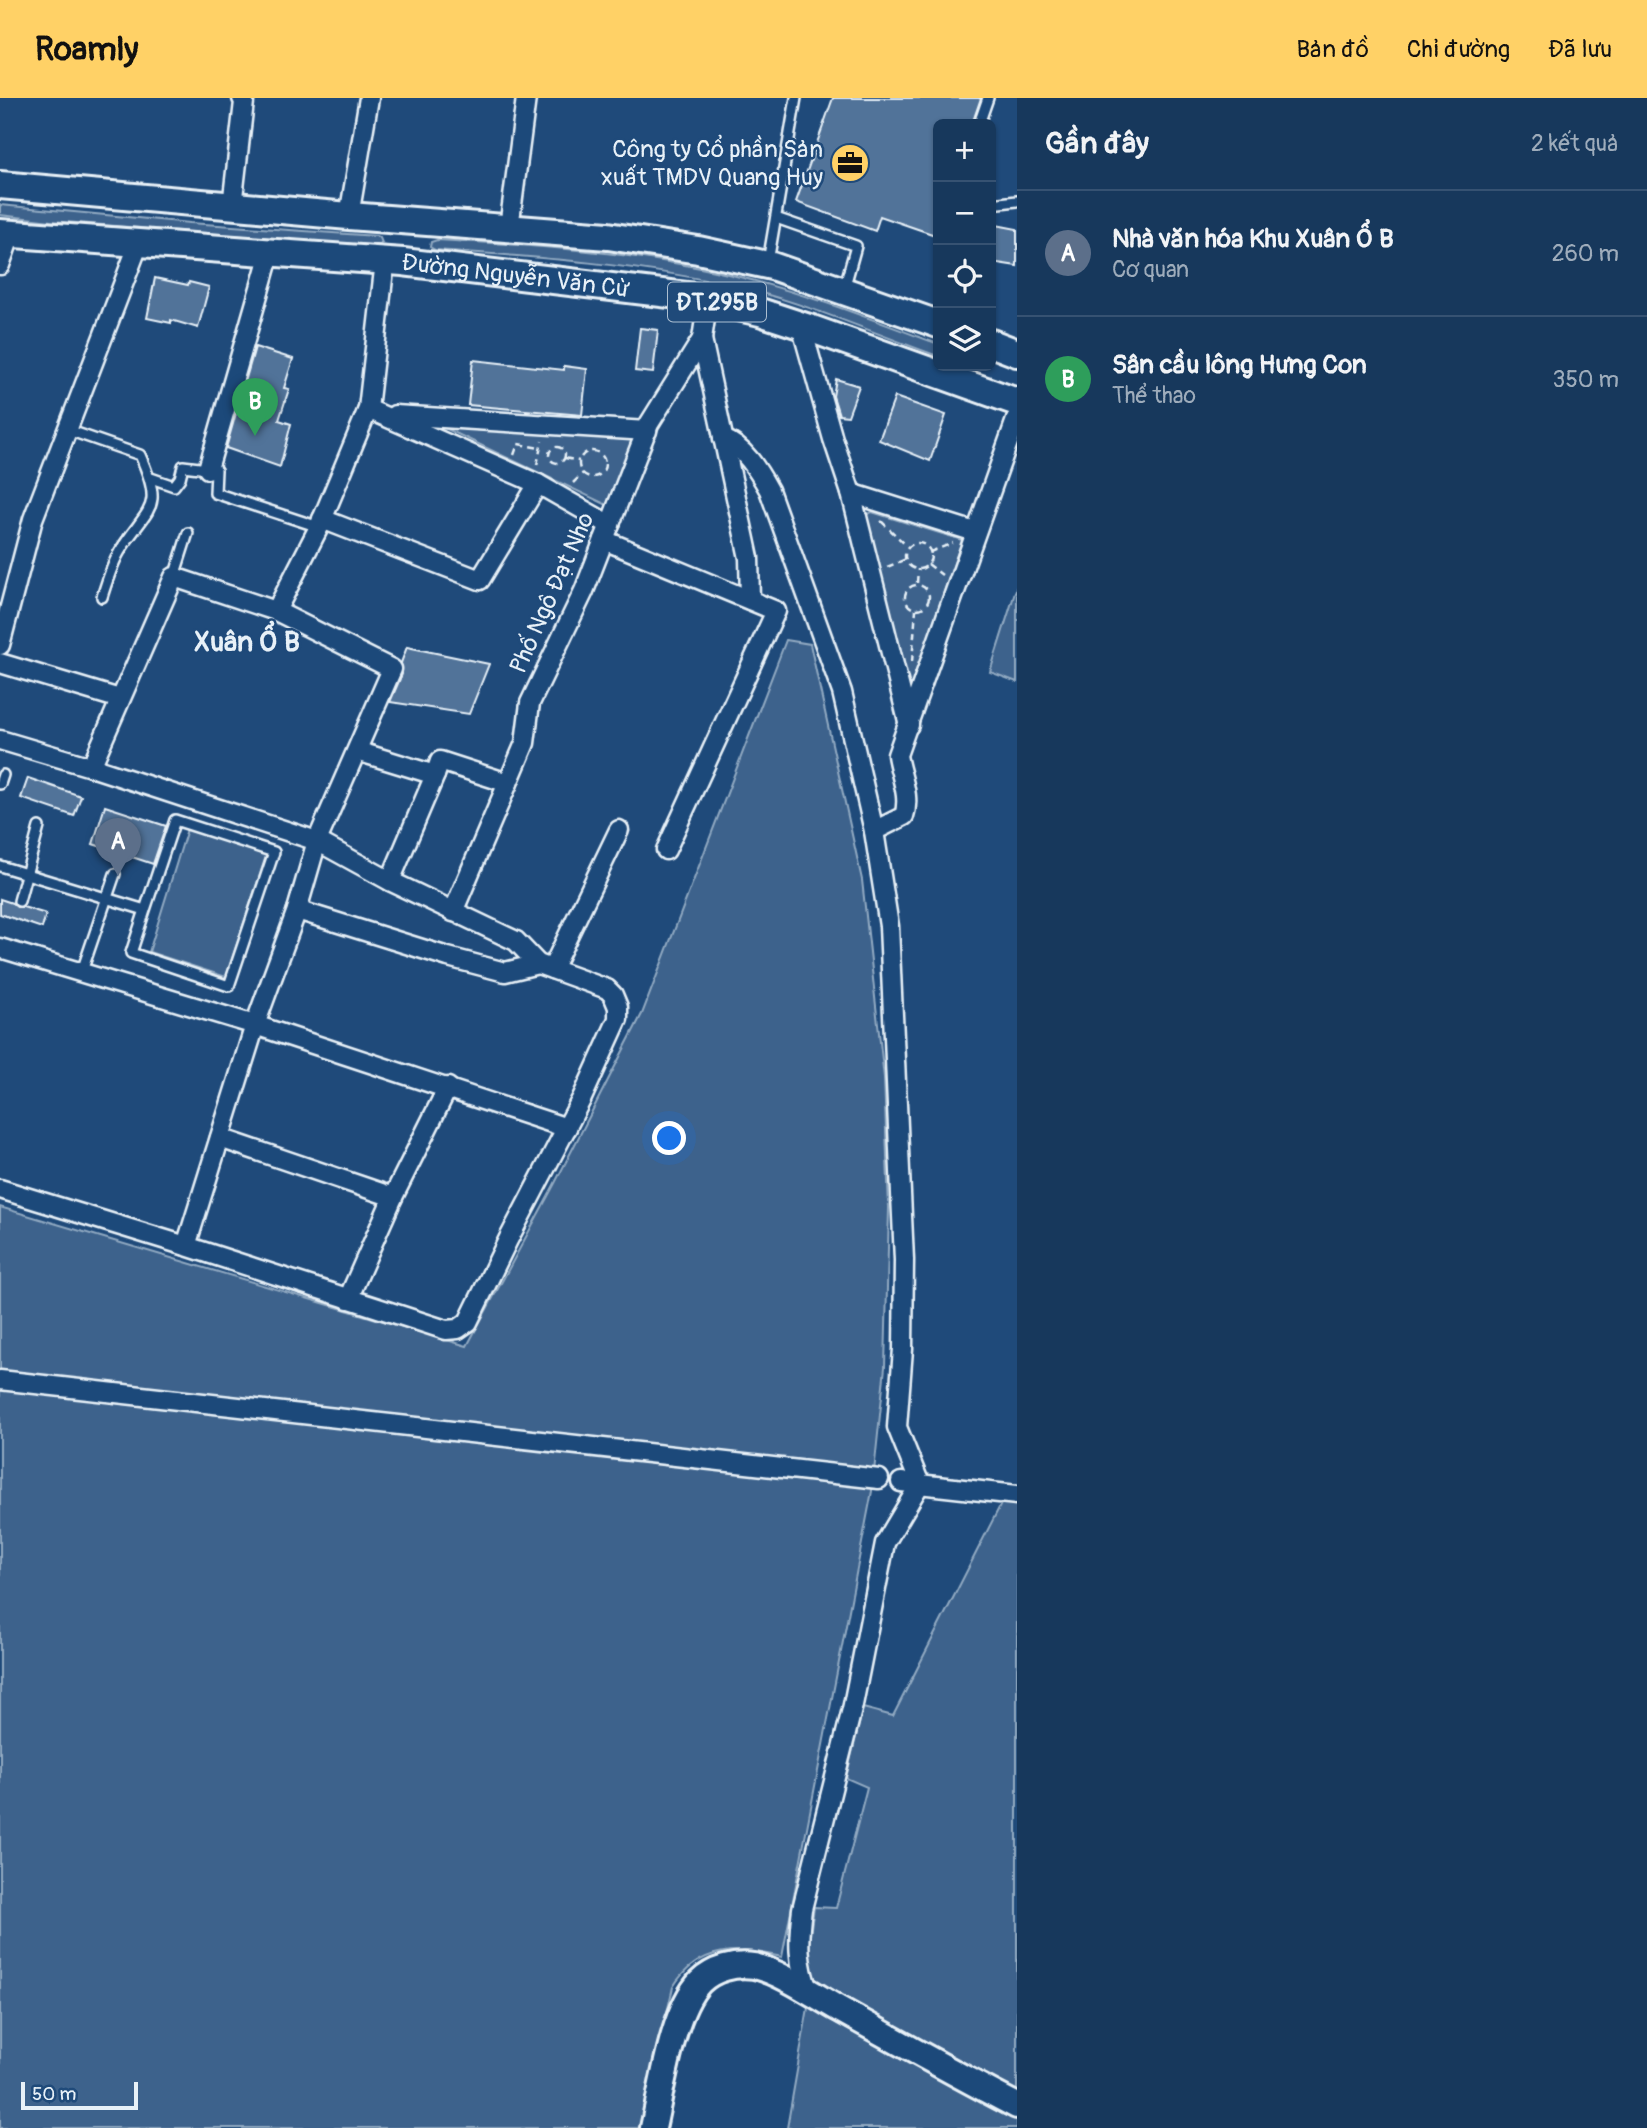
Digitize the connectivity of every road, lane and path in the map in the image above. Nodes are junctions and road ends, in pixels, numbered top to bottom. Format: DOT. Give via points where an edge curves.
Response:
graph roads {
  1 [pos="242,98"];
  2 [pos="369,98"];
  3 [pos="526,98"];
  4 [pos="796,98"];
  5 [pos="988,98"];
  6 [pos="981,119"];
  7 [pos="0,186"];
  8 [pos="1017,201"];
  9 [pos="996,203"];
  10 [pos="232,206"];
  11 [pos="349,216"];
  12 [pos="776,218"];
  13 [pos="404,219"];
  14 [pos="509,228"];
  15 [pos="5,234"];
  16 [pos="139,243"];
  17 [pos="270,253"];
  18 [pos="394,261"];
  19 [pos="0,265"];
  20 [pos="767,265"];
  21 [pos="844,291"];
  22 [pos="708,299"];
  23 [pos="933,322"];
  24 [pos="801,325"];
  25 [pos="702,339"];
  26 [pos="996,345"];
  27 [pos="1017,353"];
  28 [pos="1017,402"];
  29 [pos="376,412"];
  30 [pos="1017,417"];
  31 [pos="68,430"];
  32 [pos="647,431"];
  33 [pos="723,439"];
  34 [pos="542,440"];
  35 [pos="540,448"];
  36 [pos="564,457"];
  37 [pos="513,458"];
  38 [pos="579,461"];
  39 [pos="208,469"];
  40 [pos="583,473"];
  41 [pos="537,476"];
  42 [pos="151,478"];
  43 [pos="571,485"];
  44 [pos="851,493"];
  45 [pos="873,514"];
  46 [pos="320,523"];
  47 [pos="607,532"];
  48 [pos="975,532"];
  49 [pos="188,533"];
  50 [pos="953,543"];
  51 [pos="909,548"];
  52 [pos="930,552"];
  53 [pos="906,559"];
  54 [pos="928,564"];
  55 [pos="883,568"];
  56 [pos="918,569"];
  57 [pos="174,577"];
  58 [pos="950,580"];
  59 [pos="916,584"];
  60 [pos="102,597"];
  61 [pos="750,600"];
  62 [pos="916,609"];
  63 [pos="276,611"];
  64 [pos="0,645"];
  65 [pos="0,663"];
  66 [pos="912,663"];
  67 [pos="120,699"];
  68 [pos="908,726"];
  69 [pos="0,740"];
  70 [pos="357,751"];
  71 [pos="90,767"];
  72 [pos="435,775"];
  73 [pos="508,783"];
  74 [pos="39,827"];
  75 [pos="619,830"];
  76 [pos="874,831"];
  77 [pos="317,841"];
  78 [pos="666,850"];
  79 [pos="0,866"];
  80 [pos="27,874"];
  81 [pos="115,874"];
  82 [pos="390,881"];
  83 [pos="106,900"];
  84 [pos="19,901"];
  85 [pos="297,910"];
  86 [pos="145,911"];
  87 [pos="453,912"];
  88 [pos="0,948"];
  89 [pos="545,967"];
  90 [pos="81,974"];
  91 [pos="255,1025"];
  92 [pos="449,1087"];
  93 [pos="567,1128"];
  94 [pos="220,1138"];
  95 [pos="0,1189"];
  96 [pos="393,1197"];
  97 [pos="186,1246"];
  98 [pos="348,1299"];
  99 [pos="0,1380"];
  100 [pos="879,1479"];
  101 [pos="901,1482"];
  102 [pos="920,1484"];
  103 [pos="1017,1495"];
  104 [pos="809,1992"];
  105 [pos="1017,2106"];
  106 [pos="653,2128"];
  1 -- 10 [label="street"];
  2 -- 11 [label="street"];
  3 -- 14 [label="street"];
  4 -- 12 [label="lane"];
  5 -- 6 [label="lane"];
  7 -- 10 [label="main road, Đường Nguyễn Văn Cừ / ĐT.295B"];
  8 -- 9 [label="lane"];
  10 -- 11 [label="main road, Đường Nguyễn Văn Cừ / ĐT.295B"];
  11 -- 13 [label="main road, Đường Nguyễn Văn Cừ / ĐT.295B"];
  12 -- 20 [label="lane"];
  12 -- 21 [label="lane" via="856,246"];
  13 -- 14 [label="main road, Đường Nguyễn Văn Cừ / ĐT.295B"];
  13 -- 18 [label="main road"];
  14 -- 20 [label="main road, Đường Nguyễn Văn Cừ / ĐT.295B" via="608,236"];
  15 -- 16 [label="main road, Đường Nguyễn Văn Cừ / ĐT.295B"];
  15 -- 19 [label="street"];
  16 -- 17 [label="main road, Đường Nguyễn Văn Cừ / ĐT.295B"];
  16 -- 31 [label="street"];
  17 -- 18 [label="main road, Đường Nguyễn Văn Cừ / ĐT.295B"];
  17 -- 39 [label="street"];
  18 -- 22 [label="main road, Đường Nguyễn Văn Cừ / ĐT.295B"];
  18 -- 29 [label="street"];
  20 -- 21 [label="main road, Đường Nguyễn Văn Cừ / ĐT.295B"];
  21 -- 23 [label="main road, Đường Nguyễn Văn Cừ / ĐT.295B"];
  22 -- 24 [label="main road, Đường Nguyễn Văn Cừ / ĐT.295B"];
  22 -- 25 [label="street, Phố Ngô Đạt Nho"];
  24 -- 28 [label="main road, Đường Nguyễn Văn Cừ / ĐT.295B"];
  24 -- 44 [label="street"];
  25 -- 32 [label="street, Phố Ngô Đạt Nho"];
  25 -- 33 [label="street"];
  26 -- 27 [label="main road"];
  29 -- 32 [label="street"];
  29 -- 41 [label="street"];
  29 -- 46 [label="street"];
  30 -- 48 [label="street"];
  31 -- 42 [label="lane" via="140,454"];
  31 -- 64 [label="street" via="33,519"];
  32 -- 47 [label="street, Phố Ngô Đạt Nho"];
  33 -- 61 [label="street" via="749,558"];
  33 -- 76 [label="street" via="750,460 769,490 842,692"];
  34 -- 35 [label="path"];
  35 -- 37 [label="path" via="518,444"];
  35 -- 41 [label="path"];
  36 -- 36 [label="path" via="560,448 550,452 555,462"];
  36 -- 38 [label="path"];
  38 -- 40 [label="path"];
  38 -- 40 [label="path" via="592,451 604,460 598,475"];
  39 -- 42 [label="lane" via="183,466 174,486"];
  39 -- 46 [label="lane" via="216,470 215,493"];
  40 -- 43 [label="path"];
  41 -- 46 [label="street" via="480,580"];
  41 -- 47 [label="street"];
  42 -- 60 [label="lane" via="154,499 119,553"];
  44 -- 48 [label="street"];
  44 -- 68 [label="street"];
  45 -- 51 [label="path"];
  46 -- 63 [label="street"];
  47 -- 61 [label="street"];
  47 -- 73 [label="street, Phố Ngô Đạt Nho" via="530,703 526,743"];
  48 -- 68 [label="street"];
  49 -- 57 [label="lane"];
  50 -- 52 [label="path"];
  51 -- 52 [label="path" via="920,544"];
  51 -- 53 [label="path"];
  52 -- 54 [label="path"];
  53 -- 55 [label="path"];
  53 -- 56 [label="path"];
  54 -- 56 [label="path"];
  54 -- 58 [label="path"];
  56 -- 59 [label="path"];
  57 -- 63 [label="street"];
  57 -- 67 [label="street"];
  59 -- 62 [label="path" via="905,596 907,604"];
  59 -- 62 [label="path" via="929,595 925,606"];
  61 -- 78 [label="street" via="776,611"];
  62 -- 66 [label="path"];
  63 -- 70 [label="street" via="393,669"];
  65 -- 67 [label="street"];
  67 -- 71 [label="street"];
  68 -- 76 [label="street" via="897,755 907,808 904,816"];
  69 -- 71 [label="street"];
  70 -- 72 [label="street"];
  70 -- 77 [label="street"];
  71 -- 77 [label="street"];
  72 -- 73 [label="street" via="440,761"];
  72 -- 82 [label="street"];
  73 -- 87 [label="street, Phố Ngô Đạt Nho"];
  74 -- 80 [label="lane"];
  75 -- 89 [label="street"];
  76 -- 102 [label="street" via="889,926 904,1260 897,1427"];
  77 -- 82 [label="street"];
  77 -- 85 [label="street"];
  79 -- 80 [label="lane"];
  80 -- 83 [label="lane"];
  80 -- 84 [label="lane"];
  81 -- 83 [label="lane"];
  82 -- 87 [label="street"];
  83 -- 86 [label="lane"];
  83 -- 90 [label="lane"];
  85 -- 89 [label="street" via="505,972"];
  85 -- 91 [label="street"];
  86 -- 86 [label="lane" via="175,820 274,852 229,986 131,953"];
  87 -- 89 [label="street" via="516,941"];
  88 -- 90 [label="street"];
  89 -- 93 [label="street" via="607,989 618,1007 618,1019"];
  90 -- 91 [label="street"];
  91 -- 92 [label="street"];
  91 -- 94 [label="street"];
  92 -- 93 [label="street"];
  92 -- 96 [label="street"];
  93 -- 98 [label="street" via="465,1325 446,1330"];
  94 -- 96 [label="street"];
  94 -- 97 [label="street"];
  95 -- 97 [label="street"];
  96 -- 98 [label="street"];
  97 -- 98 [label="street"];
  99 -- 100 [label="street"];
  101 -- 102 [label="street"];
  102 -- 103 [label="street"];
  102 -- 104 [label="street" via="885,1543 853,1705 802,1909 799,1959"];
  104 -- 105 [label="street"];
  104 -- 106 [label="street" via="752,1966 729,1966 707,1976 681,2013"];
}
